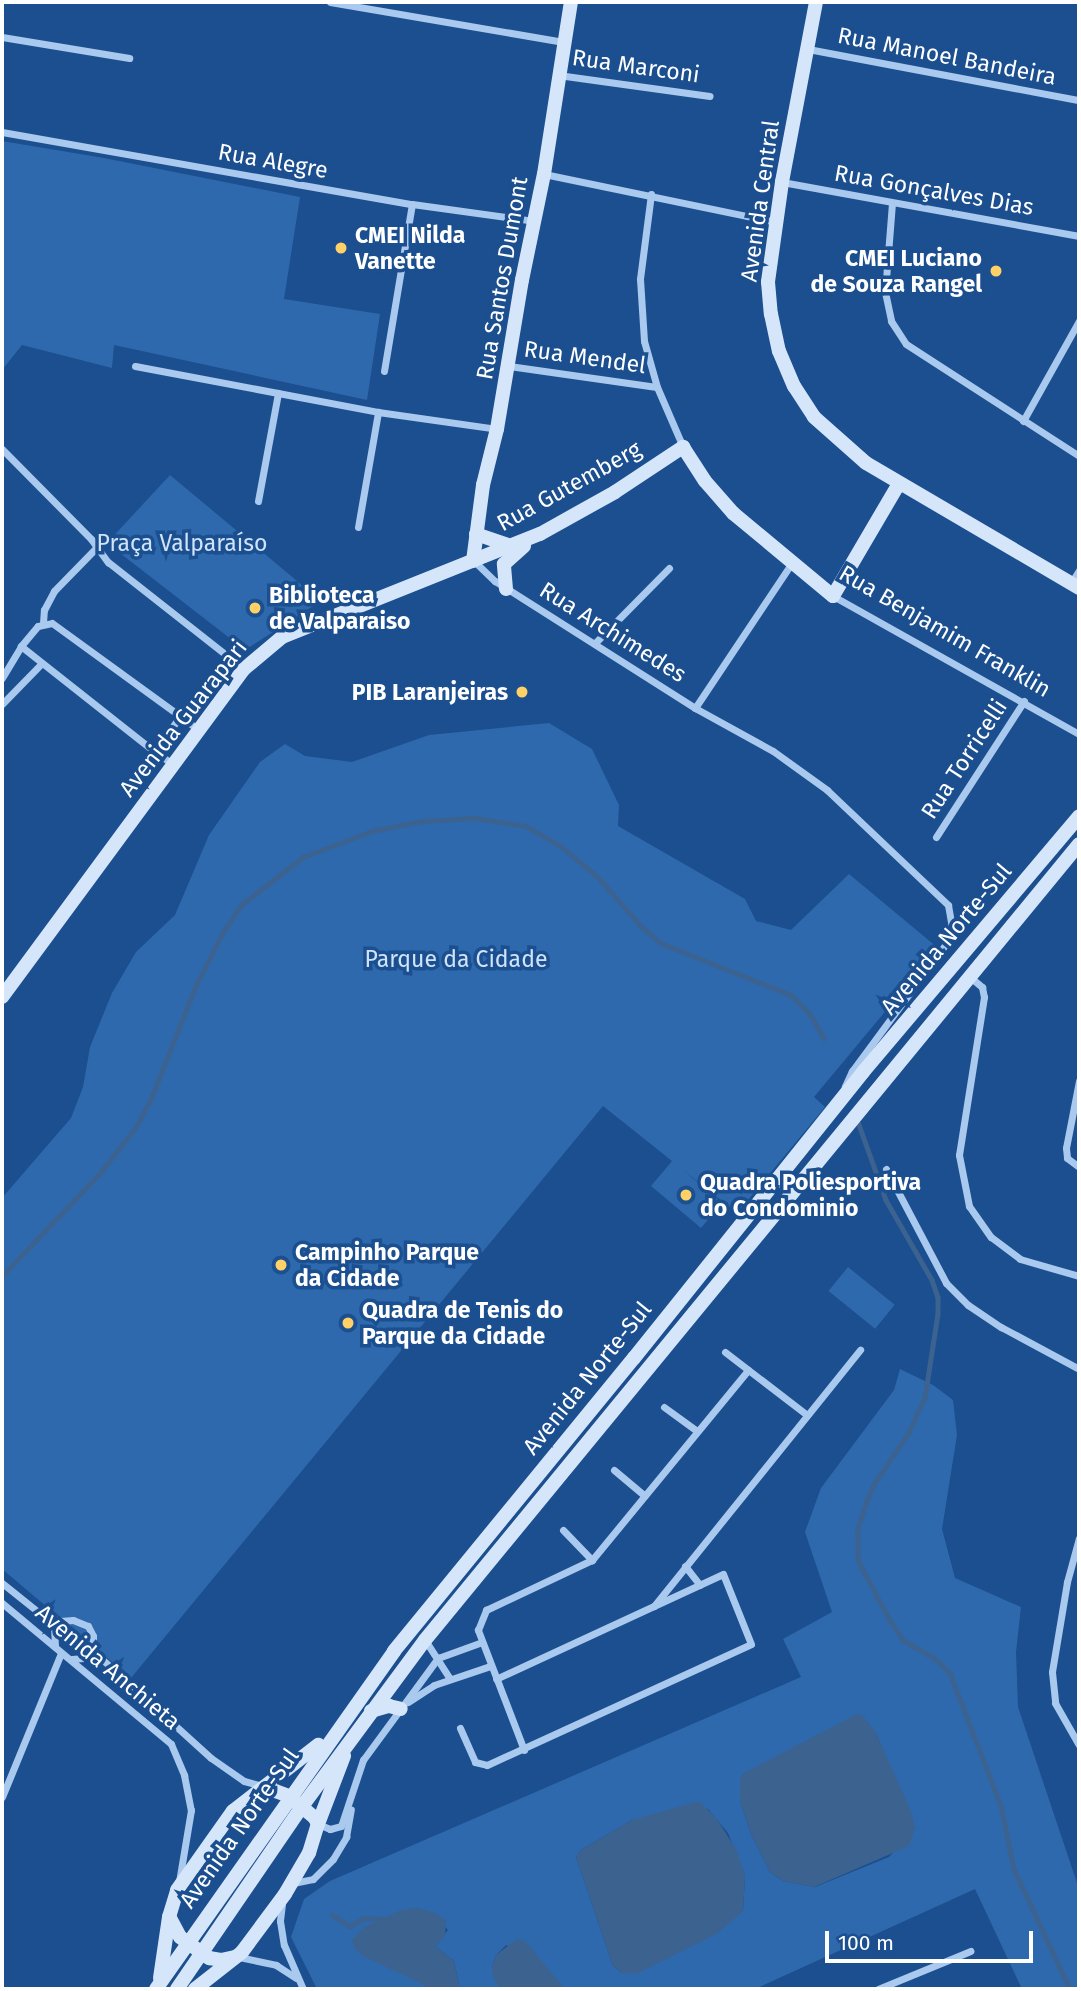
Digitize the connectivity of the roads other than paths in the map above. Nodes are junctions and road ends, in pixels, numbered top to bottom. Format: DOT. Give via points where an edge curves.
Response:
graph roads {
  1 [pos="330,2"];
  2 [pos="570,2"];
  3 [pos="816,2"];
  4 [pos="2,37"];
  5 [pos="564,42"];
  6 [pos="808,49"];
  7 [pos="129,58"];
  8 [pos="558,75"];
  9 [pos="710,96"];
  10 [pos="1079,100"];
  11 [pos="2,132"];
  12 [pos="544,174"];
  13 [pos="782,182"];
  14 [pos="651,194"];
  15 [pos="892,203"];
  16 [pos="412,204"];
  17 [pos="534,222"];
  18 [pos="776,222"];
  19 [pos="1079,236"];
  20 [pos="1079,321"];
  21 [pos="135,366"];
  22 [pos="509,366"];
  23 [pos="384,372"];
  24 [pos="657,387"];
  25 [pos="278,393"];
  26 [pos="378,412"];
  27 [pos="1023,421"];
  28 [pos="497,429"];
  29 [pos="684,447"];
  30 [pos="2,449"];
  31 [pos="1079,456"];
  32 [pos="898,485"];
  33 [pos="258,500"];
  34 [pos="358,527"];
  35 [pos="476,534"];
  36 [pos="532,537"];
  37 [pos="510,546"];
  38 [pos="96,548"];
  39 [pos="473,561"];
  40 [pos="791,564"];
  41 [pos="669,568"];
  42 [pos="1079,570"];
  43 [pos="1075,586"];
  44 [pos="506,589"];
  45 [pos="832,596"];
  46 [pos="43,623"];
  47 [pos="596,642"];
  48 [pos="21,646"];
  49 [pos="41,664"];
  50 [pos="244,669"];
  51 [pos="2,678"];
  52 [pos="1024,701"];
  53 [pos="2,704"];
  54 [pos="695,708"];
  55 [pos="180,716"];
  56 [pos="201,731"];
  57 [pos="1079,734"];
  58 [pos="155,752"];
  59 [pos="175,765"];
  60 [pos="1079,816"];
  61 [pos="936,837"];
  62 [pos="1079,844"];
  63 [pos="970,977"];
  64 [pos="2,997"];
  65 [pos="1079,1081"];
  66 [pos="834,1112"];
  67 [pos="1079,1167"];
  68 [pos="886,1169"];
  69 [pos="1079,1276"];
  70 [pos="860,1350"];
  71 [pos="725,1352"];
  72 [pos="1079,1369"];
  73 [pos="748,1370"];
  74 [pos="664,1407"];
  75 [pos="807,1415"];
  76 [pos="697,1431"];
  77 [pos="614,1470"];
  78 [pos="645,1496"];
  79 [pos="563,1530"];
  80 [pos="1079,1538"];
  81 [pos="592,1560"];
  82 [pos="685,1566"];
  83 [pos="2,1583"];
  84 [pos="700,1585"];
  85 [pos="2,1603"];
  86 [pos="653,1607"];
  87 [pos="60,1621"];
  88 [pos="425,1640"];
  89 [pos="482,1642"];
  90 [pos="55,1646"];
  91 [pos="93,1651"];
  92 [pos="61,1653"];
  93 [pos="438,1658"];
  94 [pos="72,1659"];
  95 [pos="490,1666"];
  96 [pos="450,1679"];
  97 [pos="496,1679"];
  98 [pos="403,1707"];
  99 [pos="371,1711"];
  100 [pos="337,1728"];
  101 [pos="460,1728"];
  102 [pos="352,1737"];
  103 [pos="1079,1745"];
  104 [pos="524,1751"];
  105 [pos="267,1788"];
  106 [pos="289,1796"];
  107 [pos="2,1797"];
  108 [pos="303,1805"];
  109 [pos="351,1805"];
  110 [pos="318,1824"];
  111 [pos="288,1889"];
  112 [pos="177,1890"];
  113 [pos="169,1917"];
  114 [pos="187,1943"];
  115 [pos="970,1951"];
  116 [pos="201,1953"];
  117 [pos="237,1956"];
  118 [pos="299,1980"];
  119 [pos="158,1986"];
  120 [pos="177,1989"];
  121 [pos="195,1989"];
  122 [pos="303,1989"];
  123 [pos="878,1989"];
  1 -- 5 [label="street"];
  2 -- 5 [label="main road, Rua Santos Dumont"];
  3 -- 6 [label="main road, Avenida Central"];
  4 -- 7 [label="street"];
  5 -- 8 [label="main road, Rua Santos Dumont"];
  6 -- 10 [label="street, Rua Manoel Bandeira"];
  6 -- 13 [label="main road, Avenida Central"];
  8 -- 9 [label="street, Rua Marconi"];
  8 -- 12 [label="main road, Rua Santos Dumont"];
  11 -- 16 [label="street, Rua Alegre"];
  12 -- 14 [label="street"];
  12 -- 17 [label="main road, Rua Santos Dumont"];
  13 -- 15 [label="street, Rua Gonçalves Dias"];
  13 -- 18 [label="main road, Avenida Central"];
  14 -- 18 [label="street"];
  14 -- 24 [label="street, Rua Benjamim Franklin" via="640,279 645,341"];
  15 -- 19 [label="street, Rua Gonçalves Dias"];
  15 -- 27 [label="street" via="886,292 891,321 906,344"];
  16 -- 17 [label="street, Rua Alegre"];
  16 -- 23 [label="street"];
  17 -- 22 [label="main road, Rua Santos Dumont"];
  18 -- 32 [label="main road, Avenida Central" via="768,282 771,314 779,351 794,386 814,417"];
  20 -- 27 [label="street"];
  21 -- 25 [label="street"];
  22 -- 24 [label="street, Rua Mendel"];
  22 -- 28 [label="main road, Rua Santos Dumont"];
  24 -- 29 [label="street, Rua Benjamim Franklin"];
  25 -- 26 [label="street"];
  25 -- 33 [label="street"];
  26 -- 28 [label="street"];
  26 -- 34 [label="street"];
  27 -- 31 [label="street"];
  28 -- 35 [label="main road, Rua Santos Dumont"];
  29 -- 36 [label="main road, Rua Gutemberg" via="615,492"];
  29 -- 40 [label="main road, Rua Benjamim Franklin" via="733,513"];
  30 -- 38 [label="street"];
  32 -- 43 [label="main road, Avenida Central"];
  32 -- 45 [label="main road"];
  35 -- 37 [label="main road"];
  35 -- 39 [label="main road, Rua Santos Dumont"];
  36 -- 37 [label="main road, Rua Gutemberg"];
  36 -- 44 [label="main road" via="507,559"];
  37 -- 39 [label="main road, Rua Gutemberg"];
  38 -- 46 [label="street" via="54,590"];
  38 -- 50 [label="street"];
  39 -- 44 [label="street, Rua Archimedes"];
  39 -- 50 [label="main road, Avenida Guarapari" via="282,637"];
  40 -- 45 [label="main road, Rua Benjamim Franklin"];
  40 -- 54 [label="street, Rua Archimedes"];
  41 -- 47 [label="street"];
  42 -- 43 [label="street"];
  44 -- 47 [label="street, Rua Archimedes"];
  45 -- 52 [label="street, Rua Benjamim Franklin"];
  46 -- 48 [label="street"];
  46 -- 55 [label="street" via="52,623"];
  47 -- 54 [label="street, Rua Archimedes"];
  48 -- 49 [label="street"];
  48 -- 51 [label="street"];
  49 -- 53 [label="street"];
  49 -- 58 [label="street"];
  50 -- 56 [label="main road, Avenida Guarapari"];
  52 -- 57 [label="street, Rua Benjamim Franklin"];
  52 -- 61 [label="street, Rua Torricelli"];
  54 -- 66 [label="street" via="773,751 827,790 948,905 952,927 948,941 852,1071"];
  55 -- 56 [label="street"];
  55 -- 58 [label="street"];
  56 -- 59 [label="main road, Avenida Guarapari"];
  58 -- 59 [label="street"];
  59 -- 64 [label="main road, Avenida Guarapari"];
  60 -- 66 [label="main road, Avenida Norte-Sul"];
  62 -- 63 [label="main road, Avenida Norte-Sul"];
  63 -- 69 [label="street" via="982,987 984,997 959,1155 968,1206 991,1237 1020,1259"];
  63 -- 88 [label="main road, Avenida Norte-Sul"];
  65 -- 67 [label="street" via="1066,1148 1067,1158"];
  66 -- 100 [label="main road, Avenida Norte-Sul" via="394,1650"];
  68 -- 72 [label="street" via="946,1283 1001,1327"];
  70 -- 75 [label="street"];
  71 -- 73 [label="street"];
  73 -- 75 [label="street"];
  73 -- 76 [label="street"];
  74 -- 76 [label="street"];
  75 -- 82 [label="street"];
  76 -- 78 [label="street"];
  77 -- 78 [label="street"];
  78 -- 81 [label="street"];
  79 -- 81 [label="street"];
  80 -- 103 [label="street" via="1052,1672 1055,1703"];
  81 -- 89 [label="street" via="486,1610 478,1626"];
  82 -- 84 [label="street"];
  82 -- 86 [label="street"];
  83 -- 87 [label="street, Avenida Anchieta" via="37,1611"];
  84 -- 86 [label="street"];
  84 -- 104 [label="street" via="723,1574 751,1644"];
  85 -- 90 [label="street, Avenida Anchieta"];
  86 -- 97 [label="street"];
  87 -- 90 [label="street" via="54,1629"];
  87 -- 91 [label="street, Avenida Anchieta" via="88,1626"];
  88 -- 93 [label="street"];
  88 -- 99 [label="main road, Avenida Norte-Sul"];
  89 -- 93 [label="street"];
  89 -- 95 [label="street"];
  90 -- 92 [label="street, Avenida Anchieta"];
  91 -- 94 [label="street"];
  91 -- 105 [label="street, Avenida Anchieta" via="211,1758 244,1781"];
  92 -- 94 [label="street, Avenida Anchieta"];
  92 -- 107 [label="street"];
  93 -- 96 [label="street"];
  93 -- 98 [label="street"];
  94 -- 112 [label="street, Avenida Anchieta" via="171,1744 178,1756 191,1810"];
  95 -- 96 [label="street"];
  95 -- 97 [label="street"];
  96 -- 98 [label="street"];
  97 -- 104 [label="street"];
  98 -- 99 [label="main road"];
  98 -- 109 [label="street" via="363,1760"];
  99 -- 102 [label="main road, Avenida Norte-Sul"];
  100 -- 105 [label="main road"];
  100 -- 106 [label="main road, Avenida Norte-Sul"];
  101 -- 104 [label="street" via="478,1765 487,1766"];
  102 -- 108 [label="main road, Avenida Norte-Sul"];
  102 -- 110 [label="main road"];
  105 -- 106 [label="main road"];
  105 -- 112 [label="main road" via="233,1811"];
  106 -- 108 [label="main road"];
  106 -- 114 [label="main road, Avenida Norte-Sul"];
  108 -- 110 [label="main road"];
  108 -- 116 [label="main road, Avenida Norte-Sul"];
  109 -- 110 [label="street" via="338,1829"];
  109 -- 111 [label="street" via="346,1838 334,1859 313,1879"];
  110 -- 111 [label="main road" via="309,1853"];
  111 -- 117 [label="main road"];
  111 -- 118 [label="street" via="281,1930 288,1960"];
  112 -- 113 [label="main road"];
  113 -- 114 [label="main road"];
  113 -- 119 [label="main road"];
  114 -- 116 [label="main road"];
  114 -- 119 [label="main road, Avenida Norte-Sul"];
  115 -- 123 [label="street"];
  116 -- 117 [label="main road" via="215,1959"];
  116 -- 120 [label="main road, Avenida Norte-Sul"];
  117 -- 118 [label="street" via="276,1965"];
  117 -- 121 [label="main road"];
  118 -- 122 [label="street"];
}
